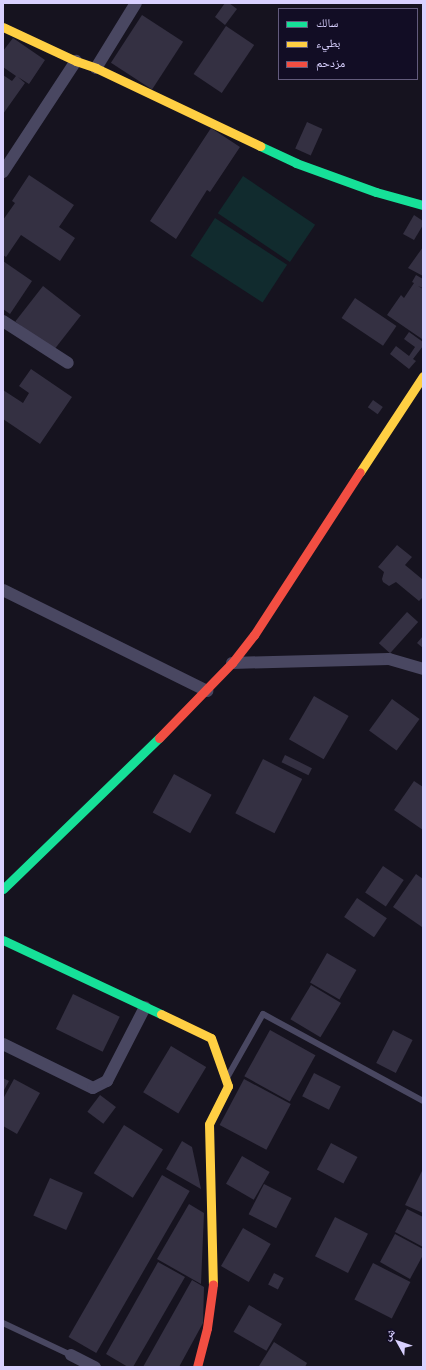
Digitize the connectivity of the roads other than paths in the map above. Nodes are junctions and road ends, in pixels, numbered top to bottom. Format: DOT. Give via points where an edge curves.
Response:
graph roads {
  1 [pos="136,3"];
  2 [pos="3,27"];
  3 [pos="76,61"];
  4 [pos="96,68"];
  5 [pos="3,172"];
  6 [pos="423,205"];
  7 [pos="3,321"];
  8 [pos="68,363"];
  9 [pos="423,376"];
  10 [pos="3,590"];
  11 [pos="232,663"];
  12 [pos="423,669"];
  13 [pos="207,691"];
  14 [pos="3,889"];
  15 [pos="3,940"];
  16 [pos="145,1007"];
  17 [pos="3,1044"];
  18 [pos="226,1081"];
  19 [pos="423,1101"];
  20 [pos="3,1323"];
  21 [pos="71,1355"];
  22 [pos="95,1367"];
  23 [pos="197,1367"];
  1 -- 4 [label="street"];
  2 -- 3 [label="street"];
  3 -- 4 [label="street"];
  3 -- 5 [label="street"];
  4 -- 6 [label="street" via="296,162 376,192"];
  7 -- 8 [label="street"];
  9 -- 11 [label="street" via="258,628"];
  10 -- 13 [label="street"];
  11 -- 12 [label="street" via="389,659"];
  11 -- 13 [label="street"];
  13 -- 14 [label="street"];
  15 -- 16 [label="street"];
  16 -- 17 [label="street" via="107,1081 93,1088"];
  16 -- 18 [label="street" via="211,1038"];
  18 -- 19 [label="lane" via="263,1014"];
  18 -- 23 [label="street" via="228,1086 209,1124 212,1285 207,1328"];
  20 -- 21 [label="lane"];
  21 -- 22 [label="street"];
}
